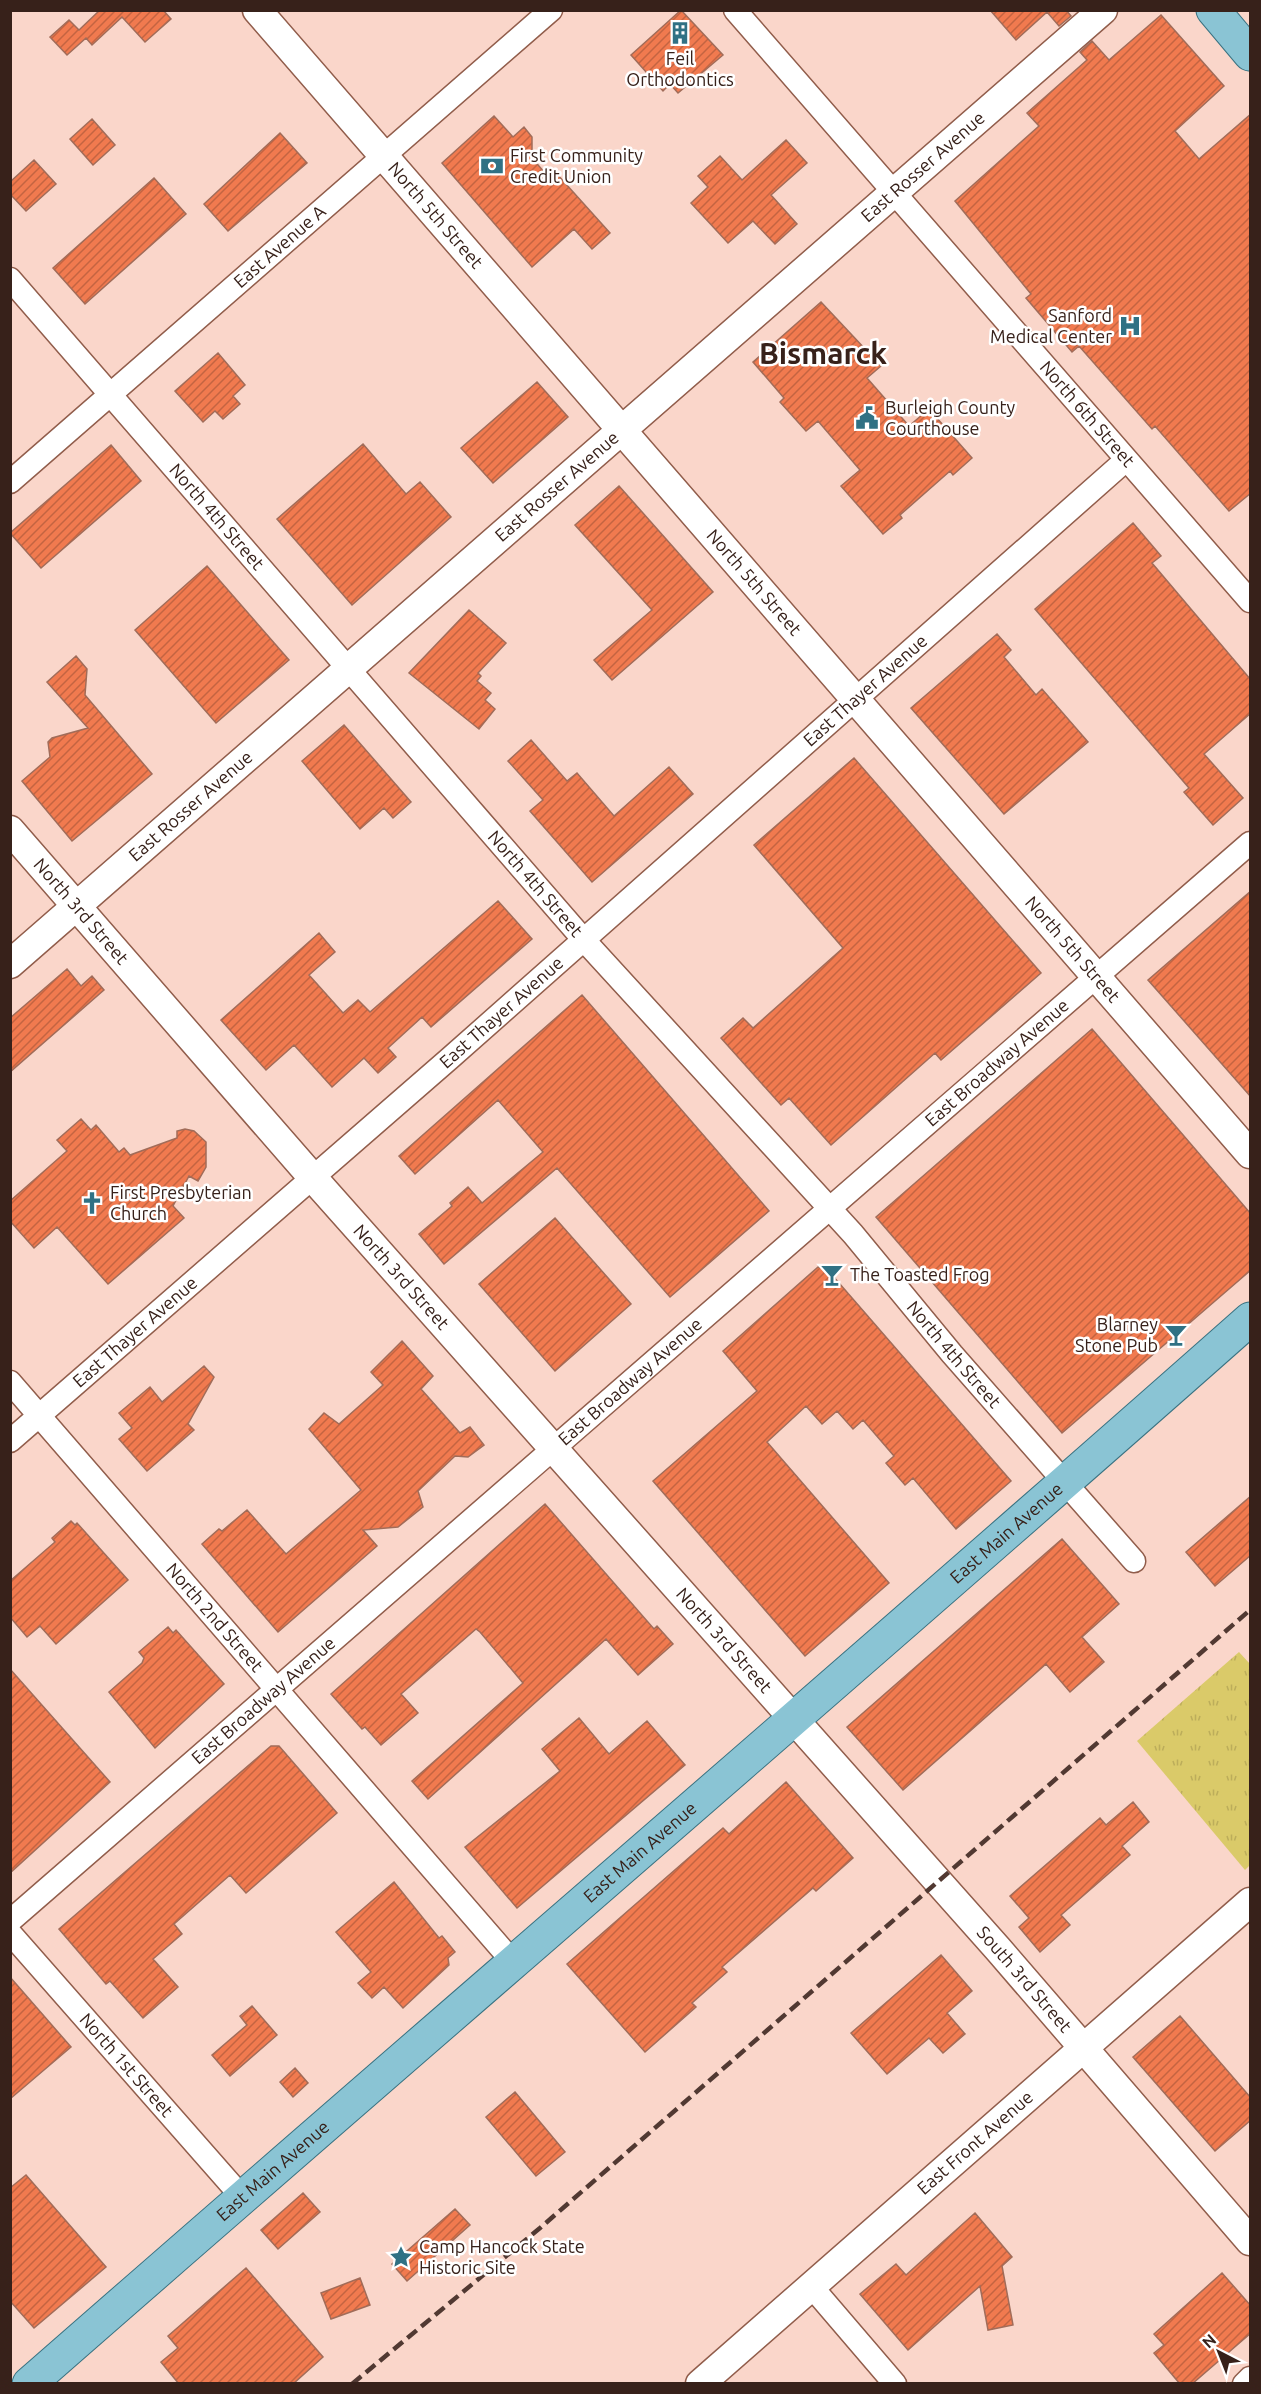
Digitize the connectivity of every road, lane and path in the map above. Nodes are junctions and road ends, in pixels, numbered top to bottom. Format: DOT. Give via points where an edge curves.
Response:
graph roads {
  1 [pos="256,10"];
  2 [pos="551,10"];
  3 [pos="735,10"];
  4 [pos="1103,10"];
  5 [pos="1213,10"];
  6 [pos="1251,54"];
  7 [pos="383,157"];
  8 [pos="893,193"];
  9 [pos="10,279"];
  10 [pos="111,394"];
  11 [pos="621,430"];
  12 [pos="1126,460"];
  13 [pos="10,482"];
  14 [pos="1251,601"];
  15 [pos="348,670"];
  16 [pos="855,701"];
  17 [pos="10,830"];
  18 [pos="1251,843"];
  19 [pos="77,906"];
  20 [pos="583,939"];
  21 [pos="10,964"];
  22 [pos="1097,978"];
  23 [pos="1251,1154"];
  24 [pos="313,1178"];
  25 [pos="830,1210"];
  26 [pos="1251,1319"];
  27 [pos="10,1382"];
  28 [pos="40,1415"];
  29 [pos="10,1441"];
  30 [pos="554,1447"];
  31 [pos="1065,1483"];
  32 [pos="1134,1561"];
  33 [pos="277,1688"];
  34 [pos="795,1721"];
  35 [pos="1251,1902"];
  36 [pos="10,1921"];
  37 [pos="10,1933"];
  38 [pos="513,1962"];
  39 [pos="1083,2047"];
  40 [pos="242,2197"];
  41 [pos="1251,2241"];
  42 [pos="812,2287"];
  43 [pos="1251,2378"];
  44 [pos="29,2384"];
  45 [pos="700,2384"];
  46 [pos="895,2384"];
  47 [pos="1244,2384"];
  1 -- 7 [label="street, North 5th Street"];
  2 -- 7 [label="street, East Avenue A"];
  3 -- 8 [label="street, North 6th Street"];
  4 -- 8 [label="street, East Rosser Avenue"];
  5 -- 6 [label="main road"];
  7 -- 10 [label="street, East Avenue A"];
  7 -- 11 [label="street, North 5th Street"];
  8 -- 11 [label="street, East Rosser Avenue"];
  8 -- 12 [label="street, North 6th Street"];
  9 -- 10 [label="street, North 4th Street"];
  10 -- 13 [label="street, East Avenue A"];
  10 -- 15 [label="street, North 4th Street"];
  11 -- 15 [label="street, East Rosser Avenue"];
  11 -- 16 [label="street, North 5th Street"];
  12 -- 14 [label="street, North 6th Street"];
  12 -- 16 [label="street, East Thayer Avenue"];
  15 -- 19 [label="street, East Rosser Avenue"];
  15 -- 20 [label="street, North 4th Street"];
  16 -- 20 [label="street, East Thayer Avenue"];
  16 -- 22 [label="street, North 5th Street"];
  17 -- 19 [label="street, North 3rd Street"];
  18 -- 22 [label="street, East Broadway Avenue"];
  19 -- 21 [label="street, East Rosser Avenue"];
  19 -- 24 [label="street, North 3rd Street"];
  20 -- 24 [label="street, East Thayer Avenue"];
  20 -- 25 [label="street, North 4th Street"];
  22 -- 23 [label="street, North 5th Street"];
  22 -- 25 [label="street, East Broadway Avenue"];
  24 -- 28 [label="street, East Thayer Avenue"];
  24 -- 30 [label="street, North 3rd Street"];
  25 -- 30 [label="street, East Broadway Avenue"];
  25 -- 31 [label="street, North 4th Street"];
  26 -- 31 [label="main road, East Main Avenue"];
  27 -- 28 [label="street, North 2nd Street"];
  28 -- 29 [label="street, East Thayer Avenue"];
  28 -- 33 [label="street, North 2nd Street"];
  30 -- 33 [label="street, East Broadway Avenue"];
  30 -- 34 [label="street, North 3rd Street"];
  31 -- 32 [label="street, North 4th Street"];
  31 -- 34 [label="main road, East Main Avenue"];
  33 -- 36 [label="street, East Broadway Avenue"];
  33 -- 38 [label="street, North 2nd Street"];
  34 -- 38 [label="main road, East Main Avenue"];
  34 -- 39 [label="street, South 3rd Street"];
  35 -- 39 [label="street, East Front Avenue"];
  37 -- 40 [label="street, North 1st Street"];
  38 -- 40 [label="main road, East Main Avenue"];
  39 -- 41 [label="street, South 3rd Street"];
  39 -- 42 [label="street, East Front Avenue"];
  40 -- 44 [label="main road, East Main Avenue"];
  42 -- 45 [label="street, East Front Avenue"];
  42 -- 46 [label="street"];
  43 -- 47 [label="street"];
}
